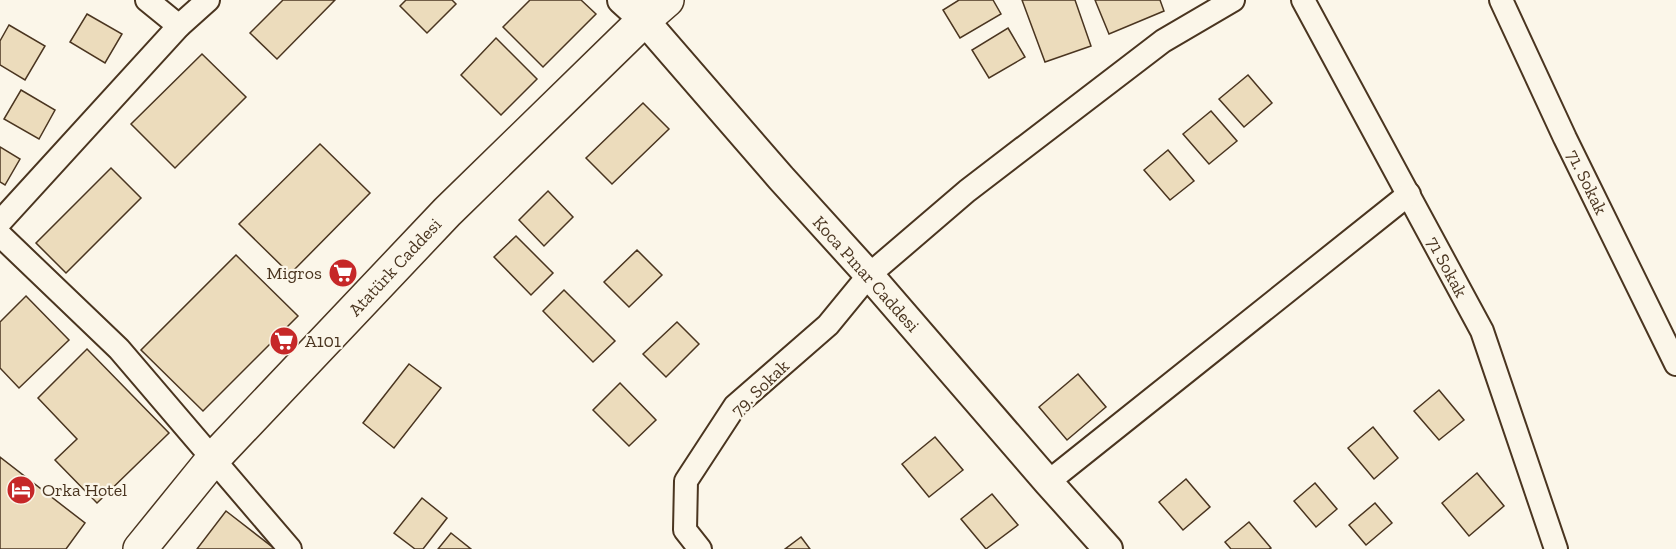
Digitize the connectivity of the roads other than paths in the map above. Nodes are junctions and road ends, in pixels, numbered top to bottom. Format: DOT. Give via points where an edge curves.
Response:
graph roads {
  1 [pos="147,0"];
  2 [pos="208,0"];
  3 [pos="1233,0"];
  4 [pos="1303,0"];
  5 [pos="1501,0"];
  6 [pos="645,7"];
  7 [pos="179,26"];
  8 [pos="1408,194"];
  9 [pos="0,222"];
  10 [pos="0,235"];
  11 [pos="869,275"];
  12 [pos="1676,363"];
  13 [pos="213,459"];
  14 [pos="1048,482"];
  15 [pos="140,549"];
  16 [pos="290,549"];
  17 [pos="700,549"];
  18 [pos="1108,549"];
  19 [pos="1556,549"];
  1 -- 7 [label="street"];
  2 -- 7 [label="street"];
  3 -- 11 [label="street, 79. Sokak" via="1162,41 967,191"];
  4 -- 8 [label="street, 71 Sokak"];
  5 -- 12 [label="street, 71. Sokak"];
  6 -- 11 [label="street, Koca Pınar Caddesi" via="781,178"];
  6 -- 13 [label="main road, Atatürk Caddesi"];
  7 -- 9 [label="street"];
  8 -- 14 [label="street"];
  8 -- 19 [label="street, 71 Sokak" via="1482,331"];
  10 -- 13 [label="street" via="119,348"];
  11 -- 14 [label="street, Koca Pınar Caddesi"];
  11 -- 17 [label="street, 79. Sokak" via="828,326 735,406 686,481 685,530"];
  13 -- 15 [label="main road, Atatürk Caddesi"];
  13 -- 16 [label="street"];
  14 -- 18 [label="street, Koca Pınar Caddesi"];
}
